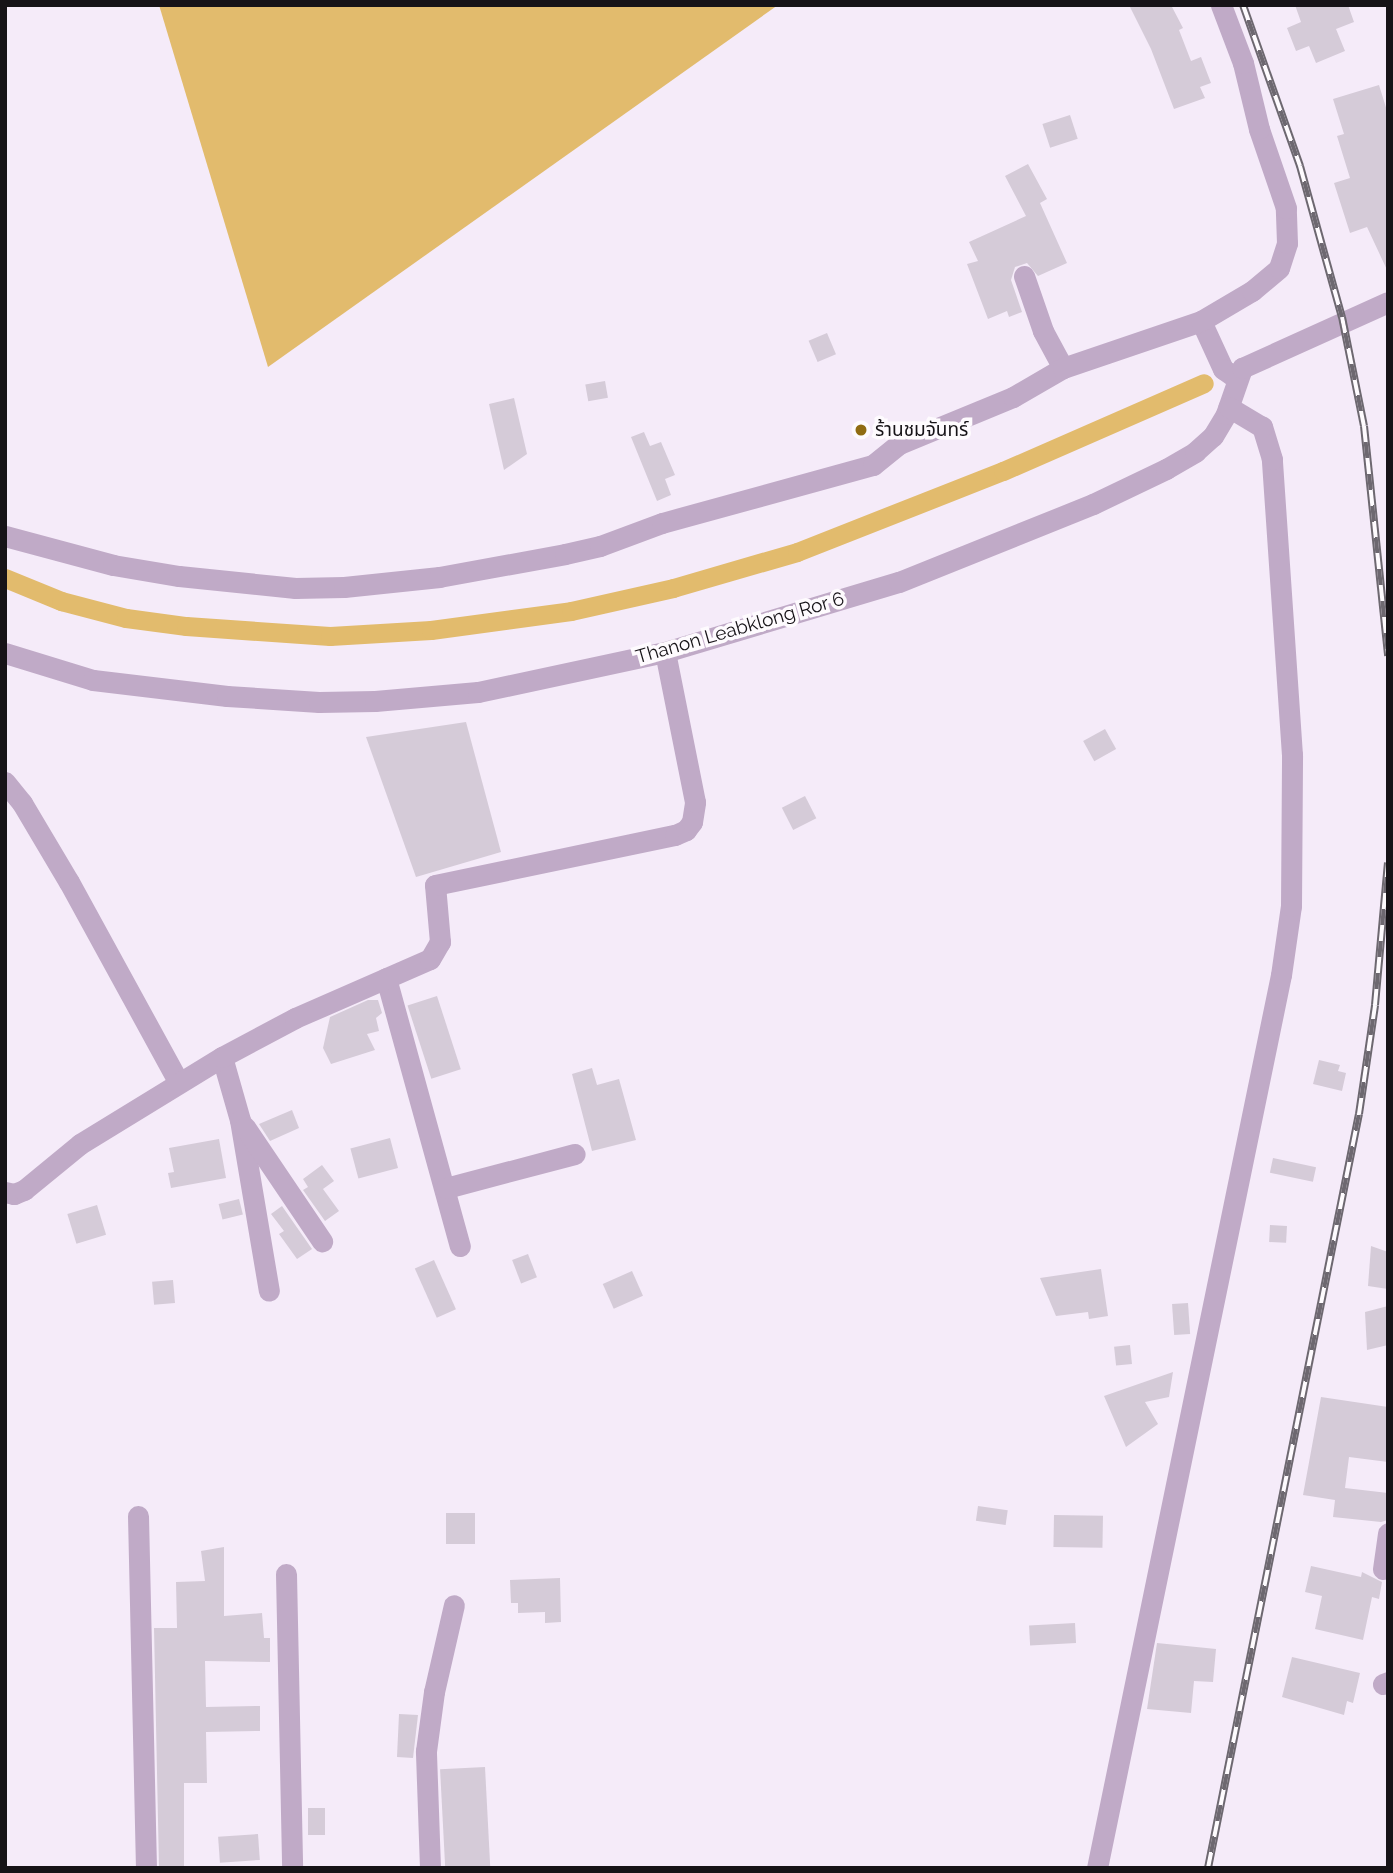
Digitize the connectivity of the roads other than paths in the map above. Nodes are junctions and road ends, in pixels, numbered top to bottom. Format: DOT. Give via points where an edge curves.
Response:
graph roads {
  1 [pos="1221,5"];
  2 [pos="1024,276"];
  3 [pos="1388,302"];
  4 [pos="1201,321"];
  5 [pos="1063,368"];
  6 [pos="1237,378"];
  7 [pos="1228,407"];
  8 [pos="5,536"];
  9 [pos="665,652"];
  10 [pos="5,653"];
  11 [pos="5,782"];
  12 [pos="386,978"];
  13 [pos="222,1057"];
  14 [pos="178,1082"];
  15 [pos="240,1120"];
  16 [pos="575,1154"];
  17 [pos="446,1188"];
  18 [pos="5,1192"];
  19 [pos="322,1241"];
  20 [pos="460,1246"];
  21 [pos="269,1292"];
  22 [pos="138,1516"];
  23 [pos="1388,1533"];
  24 [pos="1383,1569"];
  25 [pos="286,1574"];
  26 [pos="454,1605"];
  27 [pos="146,1868"];
  28 [pos="292,1868"];
  29 [pos="430,1868"];
  30 [pos="1097,1868"];
  1 -- 4 [label="street" via="1243,63 1288,230 1284,259 1276,272"];
  2 -- 5 [label="street" via="1042,331"];
  3 -- 6 [label="street" via="1251,362"];
  4 -- 5 [label="street"];
  4 -- 6 [label="street" via="1223,369"];
  5 -- 8 [label="street" via="1013,397 899,444 873,465 662,523 600,546 439,577 344,587 243,585 113,565"];
  6 -- 7 [label="street, Thanon Leabklong Ror 6"];
  7 -- 9 [label="street, Thanon Leabklong Ror 6" via="1213,436 1195,452 1093,504 899,582"];
  7 -- 30 [label="street" via="1262,427 1272,459 1292,755 1291,906 1281,975"];
  9 -- 10 [label="street, Thanon Leabklong Ror 6" via="478,692 319,702 93,680"];
  9 -- 12 [label="street" via="695,802 686,830 435,885 439,948 430,959"];
  11 -- 14 [label="street" via="69,882"];
  12 -- 13 [label="street"];
  12 -- 17 [label="street"];
  13 -- 14 [label="street"];
  13 -- 15 [label="street"];
  14 -- 18 [label="street" via="80,1143 24,1190"];
  15 -- 19 [label="street"];
  15 -- 21 [label="street"];
  16 -- 17 [label="street"];
  17 -- 20 [label="street"];
  22 -- 27 [label="street"];
  23 -- 24 [label="street"];
  25 -- 28 [label="street"];
  26 -- 29 [label="street" via="426,1751"];
}
